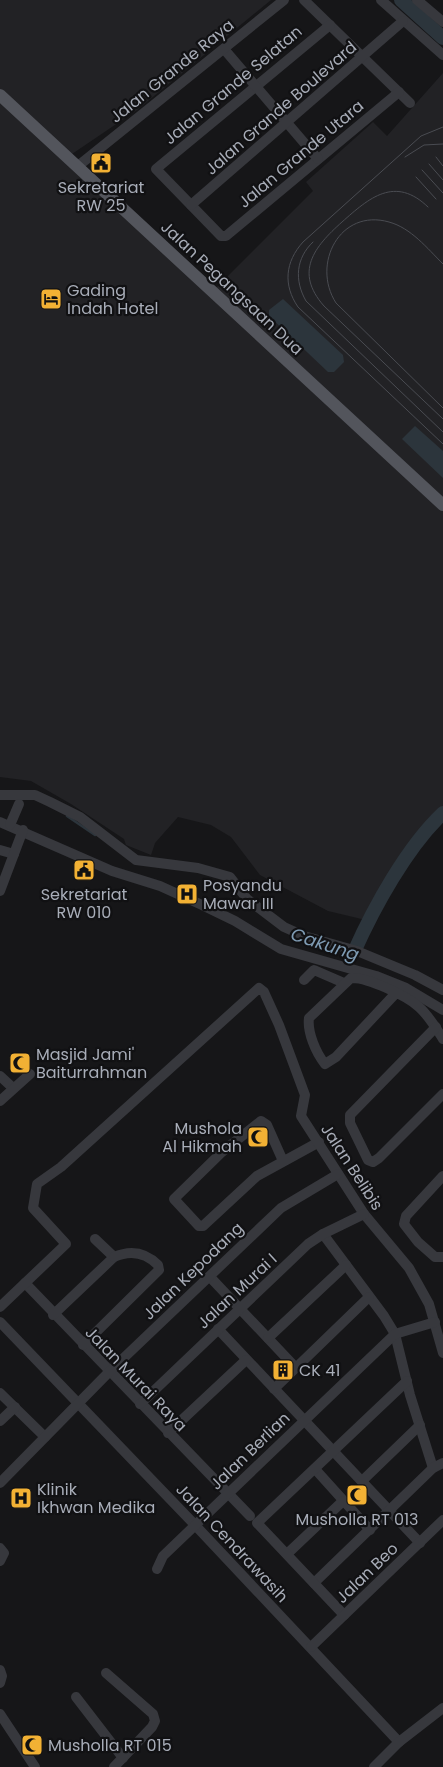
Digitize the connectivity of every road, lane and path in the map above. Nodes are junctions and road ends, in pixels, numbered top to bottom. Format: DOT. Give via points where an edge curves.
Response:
graph roads {
  1 [pos="284,0"];
  2 [pos="304,0"];
  3 [pos="381,0"];
  4 [pos="416,0"];
  5 [pos="441,18"];
  6 [pos="401,19"];
  7 [pos="330,25"];
  8 [pos="224,49"];
  9 [pos="443,55"];
  10 [pos="363,57"];
  11 [pos="256,86"];
  12 [pos="398,92"];
  13 [pos="0,95"];
  14 [pos="410,103"];
  15 [pos="288,122"];
  16 [pos="318,159"];
  17 [pos="78,166"];
  18 [pos="191,205"];
  19 [pos="443,505"];
  20 [pos="0,795"];
  21 [pos="19,804"];
  22 [pos="5,824"];
  23 [pos="23,830"];
  24 [pos="0,850"];
  25 [pos="14,854"];
  26 [pos="0,891"];
  27 [pos="304,980"];
  28 [pos="344,983"];
  29 [pos="443,990"];
  30 [pos="396,993"];
  31 [pos="443,1010"];
  32 [pos="436,1027"];
  33 [pos="443,1039"];
  34 [pos="30,1074"];
  35 [pos="0,1076"];
  36 [pos="13,1088"];
  37 [pos="443,1094"];
  38 [pos="0,1101"];
  39 [pos="319,1142"];
  40 [pos="283,1161"];
  41 [pos="338,1174"];
  42 [pos="443,1176"];
  43 [pos="364,1214"];
  44 [pos="323,1234"];
  45 [pos="95,1239"];
  46 [pos="114,1256"];
  47 [pos="443,1257"];
  48 [pos="346,1265"];
  49 [pos="210,1277"];
  50 [pos="24,1283"];
  51 [pos="369,1297"];
  52 [pos="0,1307"];
  53 [pos="239,1309"];
  54 [pos="53,1315"];
  55 [pos="0,1322"];
  56 [pos="435,1322"];
  57 [pos="218,1328"];
  58 [pos="395,1334"];
  59 [pos="268,1338"];
  60 [pos="83,1346"];
  61 [pos="443,1353"];
  62 [pos="246,1360"];
  63 [pos="296,1368"];
  64 [pos="110,1371"];
  65 [pos="407,1381"];
  66 [pos="274,1389"];
  67 [pos="0,1393"];
  68 [pos="78,1403"];
  69 [pos="140,1404"];
  70 [pos="14,1407"];
  71 [pos="304,1420"];
  72 [pos="0,1421"];
  73 [pos="420,1425"];
  74 [pos="168,1433"];
  75 [pos="45,1437"];
  76 [pos="334,1451"];
  77 [pos="443,1462"];
  78 [pos="433,1468"];
  79 [pos="315,1469"];
  80 [pos="362,1481"];
  81 [pos="0,1483"];
  82 [pos="228,1493"];
  83 [pos="343,1501"];
  84 [pos="391,1511"];
  85 [pos="254,1519"];
  86 [pos="443,1520"];
  87 [pos="195,1525"];
  88 [pos="370,1530"];
  89 [pos="420,1543"];
  90 [pos="0,1548"];
  91 [pos="287,1554"];
  92 [pos="0,1561"];
  93 [pos="157,1569"];
  94 [pos="314,1583"];
  95 [pos="344,1615"];
  96 [pos="311,1647"];
  97 [pos="0,1670"];
  98 [pos="106,1673"];
  99 [pos="0,1683"];
  100 [pos="76,1698"];
  101 [pos="443,1708"];
  102 [pos="0,1714"];
  103 [pos="399,1742"];
  104 [pos="123,1758"];
  105 [pos="35,1767"];
  106 [pos="114,1767"];
  107 [pos="374,1767"];
  1 -- 8 [label="street, Jalan Grande Raya"];
  2 -- 7 [label="street"];
  3 -- 6 [label="street"];
  4 -- 5 [label="street"];
  6 -- 9 [label="street"];
  6 -- 10 [label="street, Jalan Grande Boulevard"];
  7 -- 10 [label="street"];
  7 -- 11 [label="street, Jalan Grande Selatan"];
  8 -- 11 [label="street"];
  8 -- 17 [label="street, Jalan Grande Raya"];
  10 -- 12 [label="street"];
  10 -- 15 [label="street, Jalan Grande Boulevard"];
  11 -- 15 [label="street"];
  11 -- 18 [label="street, Jalan Grande Selatan" via="156,169"];
  12 -- 14 [label="street"];
  12 -- 16 [label="street, Jalan Grande Utara"];
  13 -- 17 [label="main road, Jalan Pegangsaan Dua"];
  15 -- 16 [label="street"];
  15 -- 18 [label="street, Jalan Grande Boulevard"];
  16 -- 18 [label="street, Jalan Grande Utara" via="226,236 221,236"];
  17 -- 19 [label="main road, Jalan Pegangsaan Dua"];
  20 -- 29 [label="street" via="35,795 57,805 80,817 136,860 198,868 230,877 247,899 282,926 304,936 354,950"];
  21 -- 22 [label="street"];
  22 -- 23 [label="street"];
  23 -- 25 [label="street"];
  23 -- 31 [label="street" via="112,871 160,886 219,912 282,949 376,976 406,988"];
  24 -- 25 [label="street"];
  25 -- 26 [label="street"];
  27 -- 28 [label="street" via="314,970"];
  28 -- 30 [label="street" via="351,978 359,978"];
  28 -- 30 [label="street" via="309,1018 308,1024 323,1062 330,1062"];
  30 -- 32 [label="street" via="420,1008"];
  32 -- 33 [label="street"];
  32 -- 37 [label="street" via="350,1115 350,1123 368,1160 373,1162"];
  34 -- 36 [label="street"];
  35 -- 36 [label="street"];
  36 -- 38 [label="street"];
  39 -- 40 [label="street"];
  39 -- 41 [label="street, Jalan Belibis"];
  39 -- 50 [label="street, Jalan Belibis" via="300,1116 305,1094 279,1025 264,992 258,988 61,1167 37,1184 33,1208 64,1240 64,1247"];
  40 -- 40 [label="street" via="264,1121 242,1135 174,1197 175,1201 199,1226 203,1226 257,1176"];
  41 -- 43 [label="street, Jalan Belibis"];
  41 -- 49 [label="street, Jalan Kepodang" via="288,1202"];
  42 -- 47 [label="street" via="404,1221 418,1242 435,1257"];
  43 -- 44 [label="street, Jalan Murai I"];
  43 -- 56 [label="street, Jalan Belibis" via="408,1268 429,1304"];
  44 -- 48 [label="street"];
  44 -- 53 [label="street, Jalan Murai I" via="308,1244"];
  45 -- 46 [label="street"];
  46 -- 54 [label="street"];
  46 -- 60 [label="street" via="129,1251 145,1256 154,1261 158,1270"];
  48 -- 51 [label="street"];
  48 -- 59 [label="street"];
  49 -- 53 [label="street"];
  49 -- 64 [label="street, Jalan Kepodang"];
  50 -- 52 [label="street"];
  50 -- 54 [label="street, Jalan Murai Raya"];
  51 -- 58 [label="street"];
  51 -- 63 [label="street"];
  53 -- 57 [label="street, Jalan Murai I"];
  53 -- 59 [label="street"];
  54 -- 60 [label="street, Jalan Murai Raya"];
  55 -- 68 [label="street, Jalan Cendrawasih"];
  56 -- 58 [label="street"];
  56 -- 61 [label="street, Jalan Belibis"];
  57 -- 62 [label="street"];
  57 -- 69 [label="street, Jalan Murai I"];
  58 -- 65 [label="street"];
  58 -- 71 [label="street, Jalan Berlian"];
  59 -- 63 [label="street"];
  60 -- 64 [label="street, Jalan Murai Raya"];
  62 -- 66 [label="street"];
  62 -- 74 [label="street"];
  63 -- 66 [label="street"];
  64 -- 68 [label="street, Jalan Kepodang"];
  64 -- 69 [label="street, Jalan Murai Raya"];
  65 -- 73 [label="street"];
  65 -- 76 [label="street"];
  66 -- 71 [label="street"];
  67 -- 70 [label="street"];
  68 -- 75 [label="street, Jalan Kepodang"];
  68 -- 87 [label="street, Jalan Cendrawasih"];
  69 -- 74 [label="street, Jalan Murai Raya"];
  70 -- 72 [label="street"];
  70 -- 75 [label="street"];
  71 -- 76 [label="street"];
  71 -- 82 [label="street, Jalan Berlian"];
  73 -- 78 [label="street"];
  73 -- 80 [label="street"];
  74 -- 82 [label="street, Jalan Murai Raya"];
  75 -- 81 [label="street, Jalan Kepodang"];
  76 -- 79 [label="street"];
  76 -- 80 [label="street"];
  77 -- 78 [label="street"];
  78 -- 84 [label="street"];
  79 -- 83 [label="street"];
  79 -- 85 [label="street"];
  80 -- 84 [label="street"];
  82 -- 85 [label="street, Jalan Murai Raya"];
  82 -- 87 [label="street, Jalan Berlian"];
  83 -- 88 [label="street"];
  83 -- 91 [label="street"];
  84 -- 88 [label="street"];
  84 -- 89 [label="street"];
  85 -- 91 [label="street, Jalan Murai Raya"];
  86 -- 89 [label="street, Jalan Beo"];
  87 -- 93 [label="street, Jalan Berlian" via="161,1559"];
  87 -- 96 [label="street, Jalan Cendrawasih"];
  88 -- 94 [label="street"];
  89 -- 95 [label="street, Jalan Beo"];
  90 -- 92 [label="street" via="4,1553"];
  91 -- 94 [label="street, Jalan Murai Raya"];
  94 -- 95 [label="street, Jalan Murai Raya"];
  95 -- 96 [label="street, Jalan Beo"];
  96 -- 103 [label="street, Jalan Cendrawasih"];
  97 -- 99 [label="street"];
  98 -- 104 [label="street" via="154,1717 152,1728"];
  100 -- 104 [label="street"];
  101 -- 103 [label="street"];
  102 -- 105 [label="street"];
  103 -- 107 [label="street"];
  104 -- 106 [label="street"];
}
